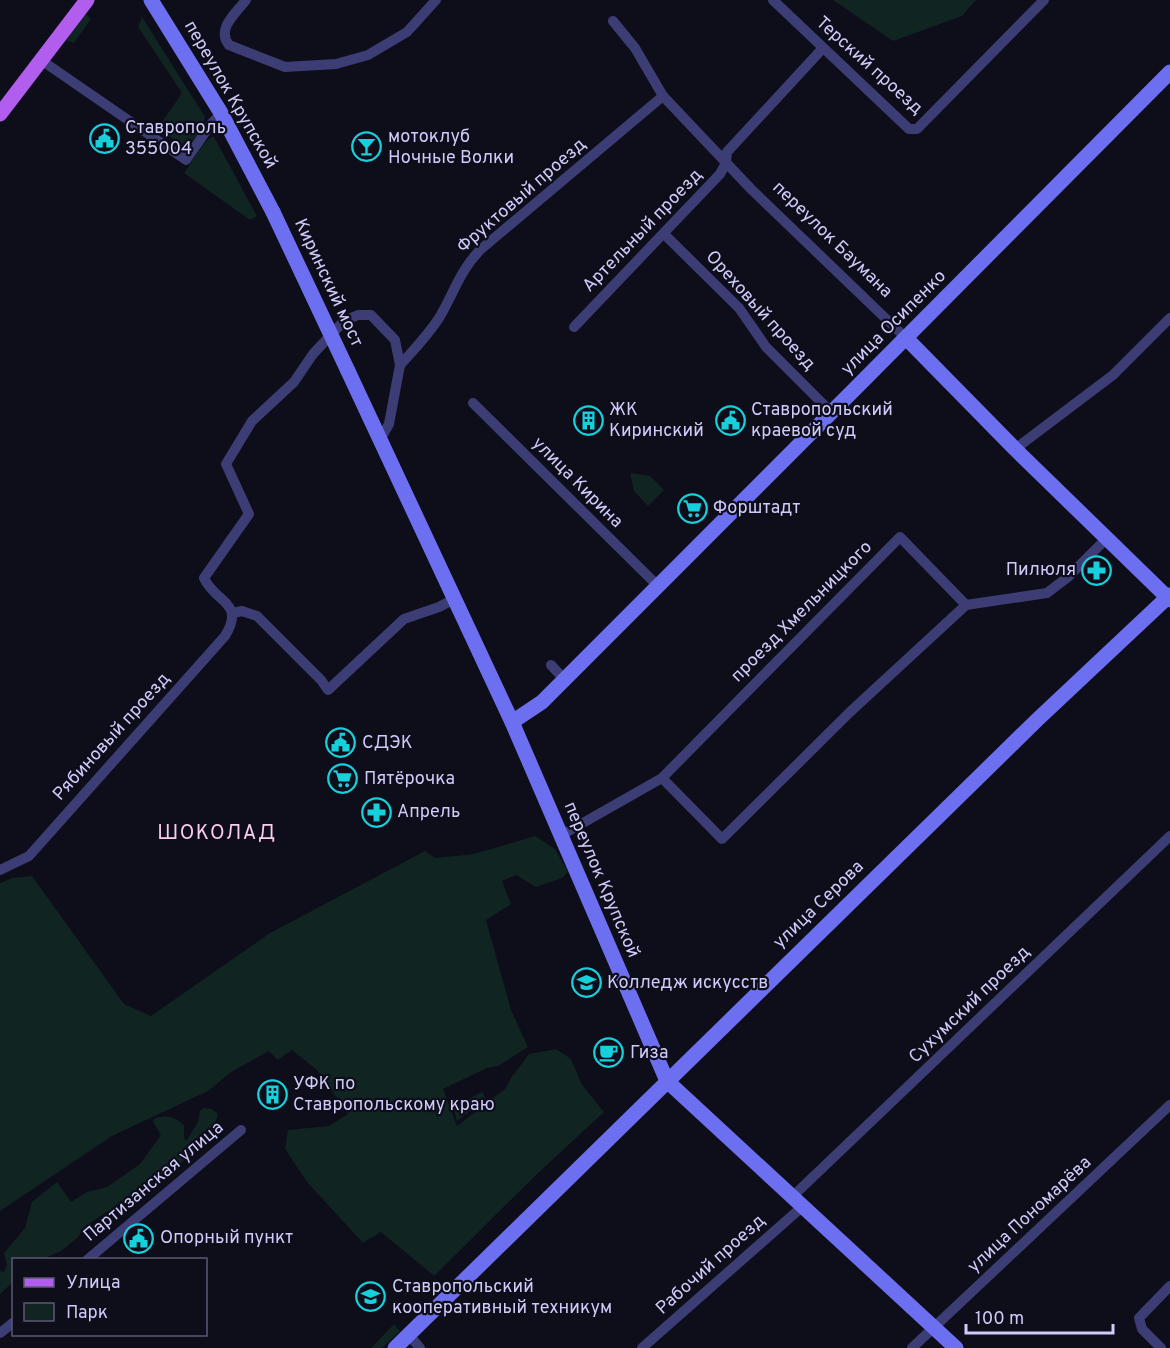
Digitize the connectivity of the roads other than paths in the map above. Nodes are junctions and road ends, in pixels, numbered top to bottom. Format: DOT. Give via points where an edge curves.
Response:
graph roads {
  1 [pos="87,0"];
  2 [pos="151,0"];
  3 [pos="246,0"];
  4 [pos="436,0"];
  5 [pos="773,0"];
  6 [pos="1044,0"];
  7 [pos="614,21"];
  8 [pos="823,48"];
  9 [pos="41,60"];
  10 [pos="1170,72"];
  11 [pos="663,96"];
  12 [pos="221,113"];
  13 [pos="0,114"];
  14 [pos="726,163"];
  15 [pos="273,212"];
  16 [pos="664,234"];
  17 [pos="1170,318"];
  18 [pos="574,327"];
  19 [pos="907,339"];
  20 [pos="400,365"];
  21 [pos="348,371"];
  22 [pos="473,403"];
  23 [pos="831,412"];
  24 [pos="380,440"];
  25 [pos="1015,448"];
  26 [pos="1107,538"];
  27 [pos="658,586"];
  28 [pos="1169,597"];
  29 [pos="454,599"];
  30 [pos="966,605"];
  31 [pos="233,613"];
  32 [pos="551,665"];
  33 [pos="564,680"];
  34 [pos="512,722"];
  35 [pos="662,778"];
  36 [pos="560,836"];
  37 [pos="1170,836"];
  38 [pos="0,870"];
  39 [pos="667,1082"];
  40 [pos="1170,1105"];
  41 [pos="241,1130"];
  42 [pos="797,1202"];
  43 [pos="89,1258"];
  44 [pos="1170,1286"];
  45 [pos="12,1324"];
  46 [pos="934,1328"];
  47 [pos="0,1333"];
  48 [pos="409,1335"];
  49 [pos="395,1348"];
  50 [pos="420,1348"];
  51 [pos="642,1348"];
  52 [pos="912,1348"];
  53 [pos="956,1348"];
  54 [pos="1161,1348"];
  1 -- 9 [label="main road"];
  2 -- 12 [label="street, переулок Крупской"];
  3 -- 4 [label="street" via="227,25 225,39 229,45 285,67 336,64 368,55 407,32"];
  5 -- 8 [label="street, Терский проезд"];
  6 -- 8 [label="street, Терский проезд" via="917,129 909,129"];
  7 -- 11 [label="street, переулок Баумана"];
  8 -- 14 [label="street, Артельный проезд" via="727,152"];
  9 -- 12 [label="street" via="186,160"];
  9 -- 13 [label="main road"];
  10 -- 19 [label="street, улица Осипенко"];
  11 -- 14 [label="street, переулок Баумана"];
  11 -- 20 [label="street, Фруктовый проезд" via="480,250 467,264 440,317"];
  12 -- 15 [label="street, переулок Крупской"];
  14 -- 16 [label="street, Артельный проезд"];
  14 -- 19 [label="street, переулок Баумана"];
  15 -- 21 [label="street, Киринский мост, bridge"];
  16 -- 18 [label="street, Артельный проезд"];
  16 -- 23 [label="street, Ореховый проезд" via="739,308 766,346"];
  17 -- 25 [label="street" via="1113,375"];
  19 -- 23 [label="street, улица Осипенко"];
  19 -- 25 [label="street, переулок Баумана"];
  20 -- 24 [label="street" via="389,424"];
  20 -- 31 [label="street" via="395,340 370,315 358,315 344,321 313,354 294,382 252,420 226,464 249,514 204,578"];
  21 -- 24 [label="street, переулок Крупской"];
  22 -- 27 [label="street, улица Кирина"];
  23 -- 27 [label="street, улица Осипенко"];
  24 -- 29 [label="street, переулок Крупской"];
  25 -- 26 [label="street, переулок Баумана"];
  26 -- 28 [label="street, переулок Баумана"];
  26 -- 30 [label="street" via="1047,593"];
  27 -- 33 [label="street, улица Осипенко"];
  28 -- 39 [label="street, улица Серова"];
  29 -- 31 [label="street" via="404,619 328,690 257,616 242,611"];
  29 -- 34 [label="street, переулок Крупской"];
  30 -- 35 [label="street" via="850,712 722,839"];
  30 -- 35 [label="street, проезд Хмельницкого" via="900,537"];
  31 -- 38 [label="street, Рябиновый проезд" via="225,636 29,856"];
  32 -- 33 [label="street"];
  33 -- 34 [label="street, улица Осипенко" via="542,702"];
  34 -- 36 [label="street, переулок Крупской"];
  35 -- 36 [label="street, проезд Хмельницкого"];
  36 -- 39 [label="street, переулок Крупской"];
  37 -- 42 [label="street, Сухумский проезд"];
  39 -- 42 [label="street, переулок Крупской"];
  39 -- 48 [label="street, улица Серова"];
  40 -- 46 [label="street, улица Пономарёва"];
  41 -- 43 [label="street, Партизанская улица"];
  42 -- 46 [label="street, переулок Крупской"];
  42 -- 51 [label="street, Рабочий проезд"];
  44 -- 54 [label="street" via="1140,1318 1142,1329"];
  45 -- 47 [label="street"];
  46 -- 52 [label="street, улица Пономарёва"];
  46 -- 53 [label="street, переулок Крупской"];
  48 -- 49 [label="street, улица Серова"];
  48 -- 50 [label="street"];
}
